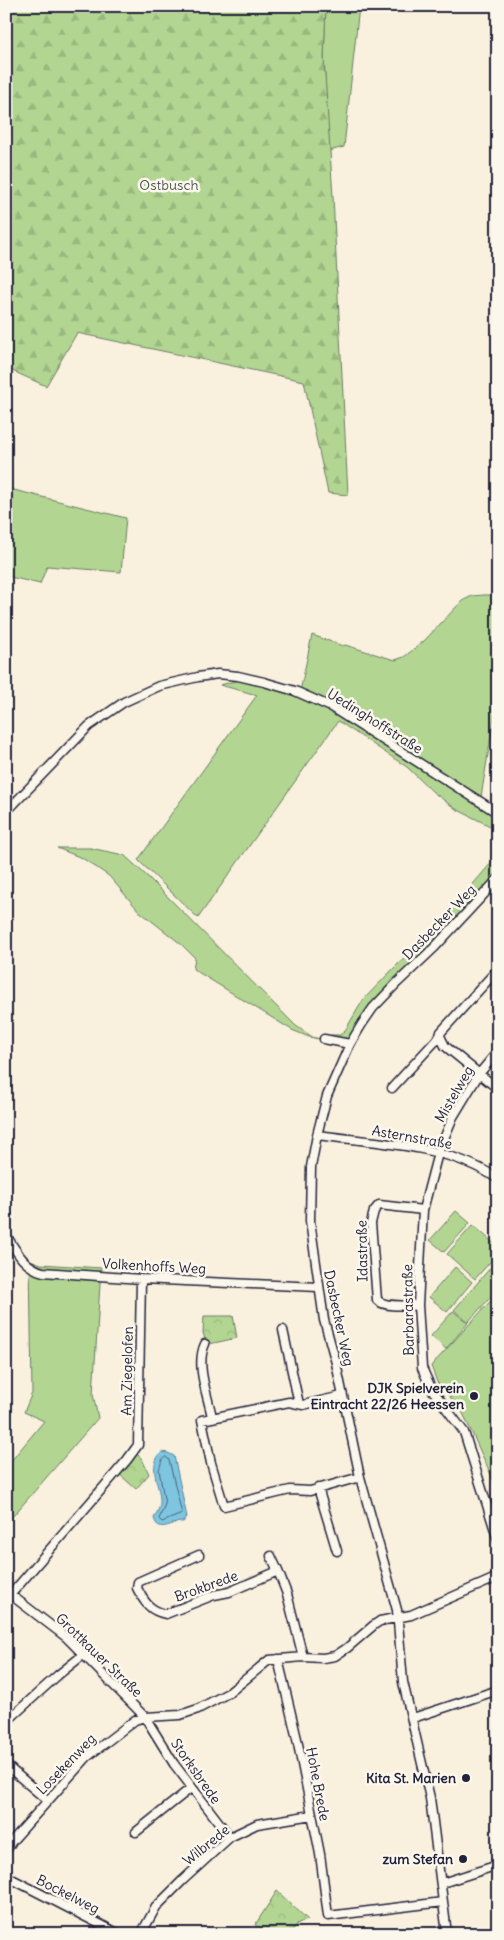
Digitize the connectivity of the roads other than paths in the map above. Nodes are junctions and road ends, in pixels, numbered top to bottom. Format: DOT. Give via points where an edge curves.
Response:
graph roads {
  1 [pos="6,812"];
  2 [pos="498,813"];
  3 [pos="498,879"];
  4 [pos="498,969"];
  5 [pos="440,1036"];
  6 [pos="324,1039"];
  7 [pos="350,1044"];
  8 [pos="498,1051"];
  9 [pos="479,1074"];
  10 [pos="392,1088"];
  11 [pos="498,1089"];
  12 [pos="317,1135"];
  13 [pos="438,1153"];
  14 [pos="498,1179"];
  15 [pos="423,1210"];
  16 [pos="6,1235"];
  17 [pos="141,1279"];
  18 [pos="318,1287"];
  19 [pos="418,1305"];
  20 [pos="282,1330"];
  21 [pos="205,1344"];
  22 [pos="342,1396"];
  23 [pos="299,1404"];
  24 [pos="212,1417"];
  25 [pos="360,1478"];
  26 [pos="318,1488"];
  27 [pos="498,1540"];
  28 [pos="337,1551"];
  29 [pos="200,1555"];
  30 [pos="271,1556"];
  31 [pos="278,1571"];
  32 [pos="498,1577"];
  33 [pos="9,1597"];
  34 [pos="398,1617"];
  35 [pos="83,1655"];
  36 [pos="303,1656"];
  37 [pos="278,1659"];
  38 [pos="498,1690"];
  39 [pos="145,1716"];
  40 [pos="413,1718"];
  41 [pos="6,1722"];
  42 [pos="6,1765"];
  43 [pos="191,1788"];
  44 [pos="48,1801"];
  45 [pos="312,1815"];
  46 [pos="136,1832"];
  47 [pos="230,1837"];
  48 [pos="6,1850"];
  49 [pos="498,1864"];
  50 [pos="6,1876"];
  51 [pos="442,1883"];
  52 [pos="444,1902"];
  53 [pos="119,1934"];
  54 [pos="141,1934"];
  55 [pos="447,1934"];
  1 -- 2 [label="street, Uedinghoffstraße" via="89,726 124,702 159,686 218,674 264,682 331,706"];
  3 -- 7 [label="street, Dasbecker Weg" via="374,1008"];
  4 -- 5 [label="street"];
  5 -- 9 [label="street" via="445,1046"];
  5 -- 10 [label="street"];
  6 -- 7 [label="street"];
  7 -- 12 [label="street, Dasbecker Weg" via="328,1096"];
  8 -- 9 [label="street, Mistelweg"];
  9 -- 11 [label="street"];
  9 -- 13 [label="street, Mistelweg" via="453,1117"];
  12 -- 13 [label="street, Asternstraße"];
  12 -- 18 [label="street, Dasbecker Weg" via="311,1167 310,1221"];
  13 -- 14 [label="street, Asternstraße" via="456,1158"];
  13 -- 15 [label="street, Barbarastraße"];
  15 -- 19 [label="street, Barbarastraße"];
  15 -- 19 [label="street, Idastraße" via="379,1205 374,1210 371,1223 377,1300 386,1304"];
  16 -- 17 [label="street, Volkenhoffs Weg" via="23,1261 34,1270"];
  17 -- 18 [label="street, Volkenhoffs Weg"];
  17 -- 33 [label="street, Am Ziegelofen" via="138,1445"];
  18 -- 22 [label="street, Dasbecker Weg"];
  19 -- 27 [label="street, Barbarastraße" via="422,1368 432,1388 464,1432"];
  20 -- 23 [label="street"];
  21 -- 24 [label="street" via="202,1368"];
  22 -- 23 [label="street"];
  22 -- 25 [label="street, Dasbecker Weg"];
  23 -- 24 [label="street" via="289,1402"];
  24 -- 26 [label="street" via="202,1420 224,1506 290,1490"];
  25 -- 26 [label="street"];
  25 -- 34 [label="street, Dasbecker Weg"];
  26 -- 28 [label="street"];
  29 -- 31 [label="street, Brokbrede" via="138,1582 137,1588 147,1606 166,1614"];
  30 -- 31 [label="street"];
  31 -- 36 [label="street"];
  32 -- 34 [label="street, Losekenweg" via="411,1615"];
  33 -- 35 [label="street, Grottkauer Straße" via="47,1621"];
  34 -- 36 [label="street, Losekenweg" via="374,1625 335,1656"];
  34 -- 40 [label="street, Dasbecker Weg" via="403,1682"];
  35 -- 39 [label="street, Grottkauer Straße"];
  35 -- 41 [label="street"];
  36 -- 37 [label="street, Losekenweg"];
  37 -- 39 [label="street, Losekenweg" via="264,1663 230,1692 198,1709 180,1715"];
  37 -- 45 [label="street, Hohe Brede"];
  38 -- 40 [label="street"];
  39 -- 43 [label="street, Storksbrede"];
  39 -- 44 [label="street, Losekenweg" via="117,1732 91,1753"];
  40 -- 51 [label="street, Dasbecker Weg" via="430,1798"];
  42 -- 44 [label="street"];
  43 -- 46 [label="street"];
  43 -- 47 [label="street, Storksbrede"];
  44 -- 48 [label="street, Losekenweg"];
  45 -- 47 [label="street, Wilbrede" via="257,1824"];
  45 -- 52 [label="street, Hohe Brede" via="328,1916"];
  47 -- 54 [label="street, Wilbrede" via="156,1907"];
  49 -- 51 [label="street"];
  50 -- 53 [label="street, Bockelweg"];
  51 -- 52 [label="street, Dasbecker Weg"];
  52 -- 55 [label="street, Dasbecker Weg"];
}
